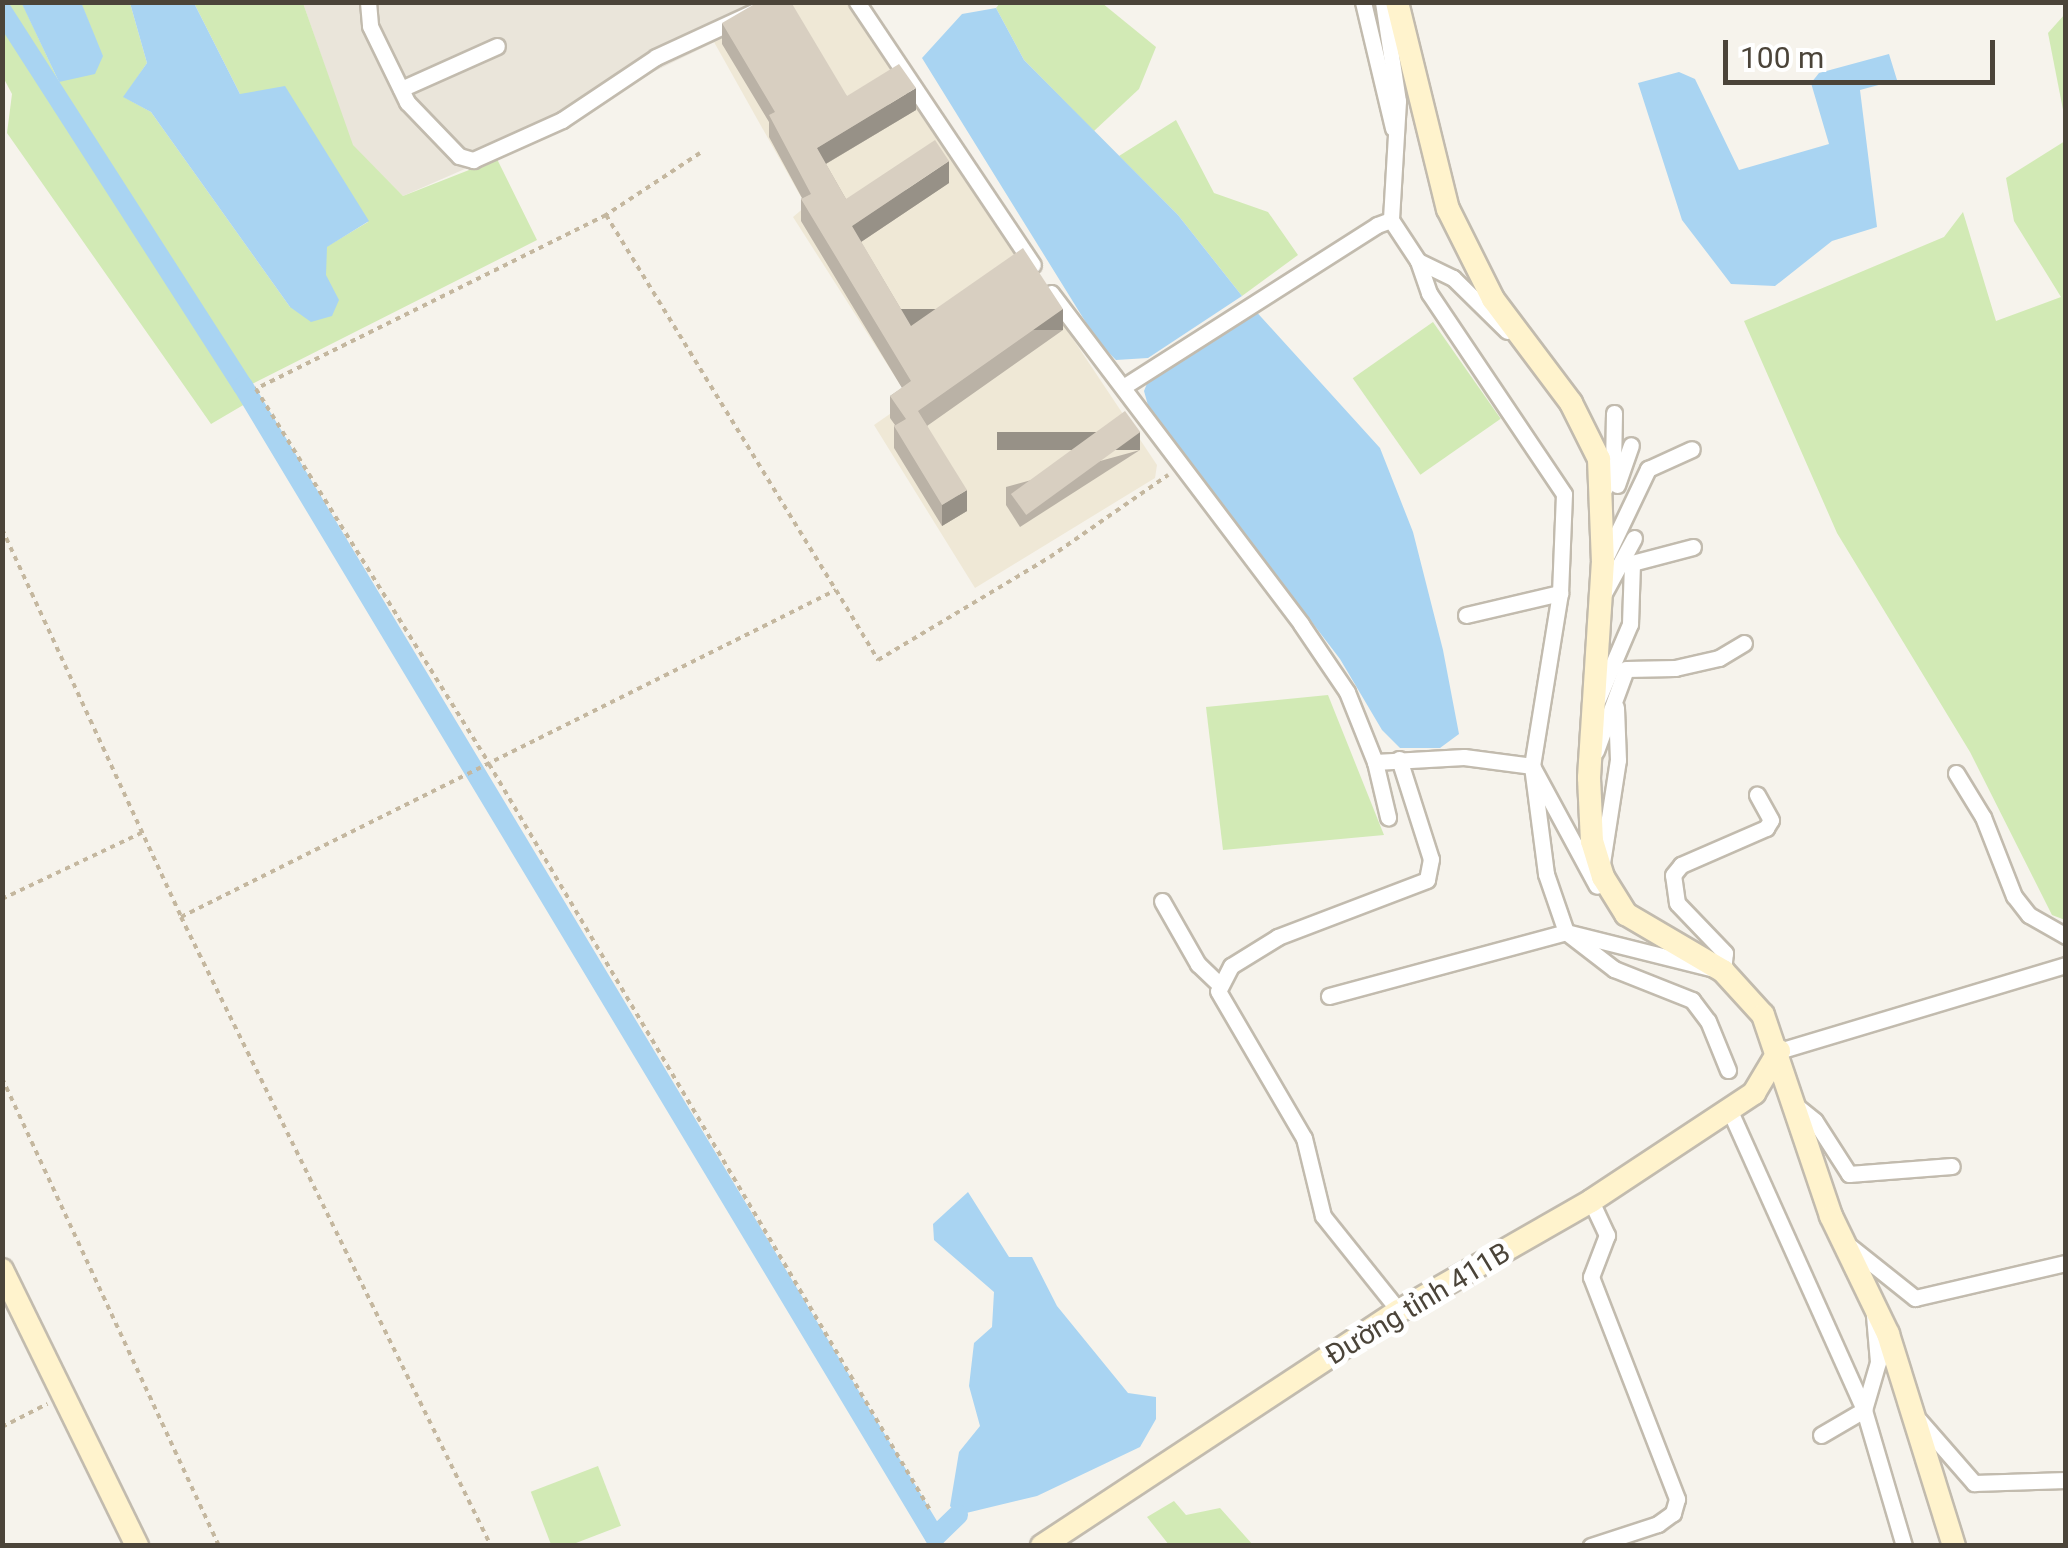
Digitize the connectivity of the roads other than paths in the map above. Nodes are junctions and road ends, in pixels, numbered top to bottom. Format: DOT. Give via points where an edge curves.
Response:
graph roads {
  1 [pos="368,2"];
  2 [pos="736,2"];
  3 [pos="775,2"];
  4 [pos="858,2"];
  5 [pos="1364,2"];
  6 [pos="1383,2"];
  7 [pos="1397,2"];
  8 [pos="745,18"];
  9 [pos="497,46"];
  10 [pos="401,89"];
  11 [pos="1393,128"];
  12 [pos="1392,220"];
  13 [pos="1418,261"];
  14 [pos="1532,353"];
  15 [pos="1123,387"];
  16 [pos="1614,414"];
  17 [pos="1632,445"];
  18 [pos="1692,449"];
  19 [pos="1602,506"];
  20 [pos="1634,538"];
  21 [pos="1694,547"];
  22 [pos="1603,561"];
  23 [pos="1560,592"];
  24 [pos="1600,601"];
  25 [pos="1466,614"];
  26 [pos="1744,642"];
  27 [pos="1616,695"];
  28 [pos="1593,712"];
  29 [pos="1399,759"];
  30 [pos="1375,762"];
  31 [pos="1532,766"];
  32 [pos="1590,768"];
  33 [pos="1956,773"];
  34 [pos="1757,795"];
  35 [pos="1388,817"];
  36 [pos="1600,867"];
  37 [pos="1162,901"];
  38 [pos="1615,901"];
  39 [pos="1566,932"];
  40 [pos="2066,936"];
  41 [pos="2066,965"];
  42 [pos="1724,971"];
  43 [pos="1218,983"];
  44 [pos="1329,996"];
  45 [pos="1779,1051"];
  46 [pos="1728,1070"];
  47 [pos="1792,1102"];
  48 [pos="1728,1109"];
  49 [pos="1952,1166"];
  50 [pos="1591,1201"];
  51 [pos="1844,1242"];
  52 [pos="2066,1264"];
  53 [pos="2,1270"];
  54 [pos="1872,1296"];
  55 [pos="1399,1311"];
  56 [pos="1864,1410"];
  57 [pos="1912,1411"];
  58 [pos="1821,1435"];
  59 [pos="2065,1478"];
  60 [pos="138,1546"];
  61 [pos="1042,1546"];
  62 [pos="1592,1546"];
  63 [pos="1904,1546"];
  64 [pos="1954,1546"];
  1 -- 10 [label="street" via="370,26"];
  2 -- 8 [label="street"];
  3 -- 8 [label="street"];
  4 -- 15 [label="street" via="1060,305"];
  5 -- 11 [label="street"];
  6 -- 11 [label="street" via="1398,101"];
  7 -- 14 [label="main road" via="1448,208 1493,299"];
  8 -- 10 [label="street" via="656,57 562,120 476,160 458,156 419,120"];
  9 -- 10 [label="street"];
  11 -- 12 [label="street"];
  12 -- 13 [label="street"];
  12 -- 15 [label="street" via="1326,252"];
  13 -- 14 [label="street" via="1453,278"];
  13 -- 23 [label="street" via="1429,293 1564,494"];
  14 -- 19 [label="main road" via="1594,440"];
  15 -- 30 [label="street" via="1335,674"];
  16 -- 19 [label="street" via="1613,466"];
  17 -- 19 [label="street"];
  18 -- 22 [label="street" via="1648,468"];
  19 -- 22 [label="main road"];
  20 -- 24 [label="street"];
  21 -- 28 [label="street" via="1632,564 1630,624"];
  22 -- 24 [label="main road"];
  23 -- 25 [label="street"];
  23 -- 31 [label="street"];
  24 -- 28 [label="main road"];
  26 -- 27 [label="street" via="1720,658 1626,669"];
  27 -- 32 [label="street"];
  27 -- 36 [label="street" via="1618,760"];
  28 -- 32 [label="main road"];
  29 -- 30 [label="street"];
  29 -- 31 [label="street" via="1464,757"];
  29 -- 43 [label="street" via="1431,859 1427,880 1314,919 1231,966"];
  30 -- 35 [label="street"];
  31 -- 38 [label="street" via="1599,889"];
  31 -- 39 [label="street" via="1546,874"];
  32 -- 36 [label="main road" via="1592,842"];
  33 -- 40 [label="street" via="1984,817 2014,896 2029,915"];
  34 -- 42 [label="street" via="1769,826 1681,864 1672,878 1677,903 1724,952"];
  36 -- 38 [label="main road"];
  37 -- 43 [label="street" via="1198,964"];
  38 -- 42 [label="main road"];
  39 -- 42 [label="street"];
  39 -- 44 [label="street"];
  39 -- 46 [label="street" via="1614,970 1692,1000 1708,1020"];
  41 -- 45 [label="street"];
  42 -- 45 [label="main road" via="1746,989"];
  43 -- 55 [label="street" via="1225,1007 1304,1138 1323,1216"];
  45 -- 47 [label="main road"];
  45 -- 48 [label="main road, Đường tỉnh 411B" via="1769,1077"];
  47 -- 49 [label="street" via="1815,1121 1849,1174"];
  47 -- 51 [label="main road"];
  48 -- 50 [label="main road, Đường tỉnh 411B"];
  48 -- 56 [label="street"];
  50 -- 55 [label="main road, Đường tỉnh 411B"];
  50 -- 62 [label="street" via="1608,1235 1591,1277 1677,1499 1673,1513 1658,1524"];
  51 -- 52 [label="street" via="1914,1298"];
  51 -- 54 [label="main road"];
  53 -- 60 [label="main road"];
  54 -- 56 [label="street" via="1878,1362"];
  54 -- 57 [label="main road"];
  55 -- 61 [label="main road, Đường tỉnh 411B"];
  56 -- 58 [label="street"];
  56 -- 63 [label="street"];
  57 -- 59 [label="street" via="1974,1483"];
  57 -- 64 [label="main road"];
}
